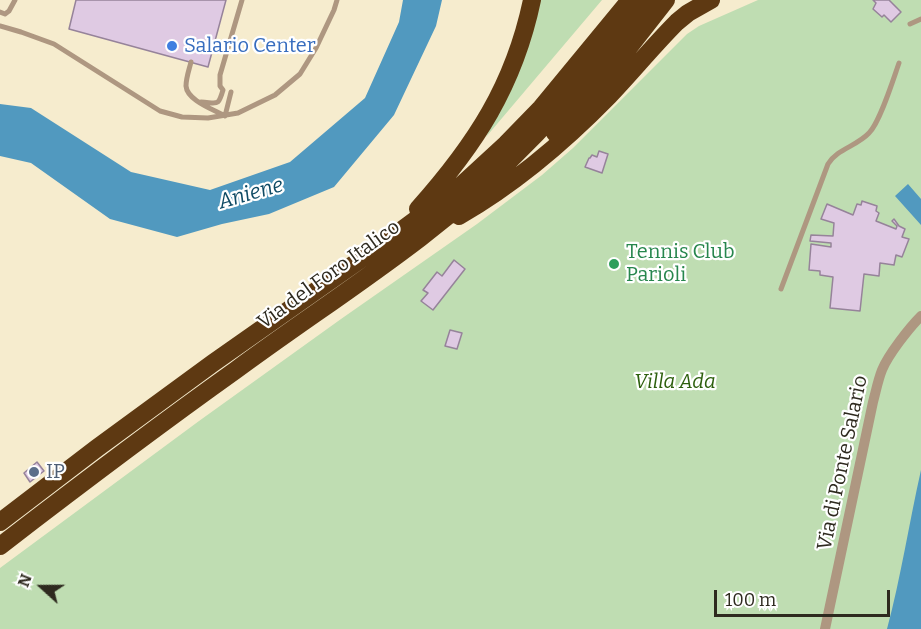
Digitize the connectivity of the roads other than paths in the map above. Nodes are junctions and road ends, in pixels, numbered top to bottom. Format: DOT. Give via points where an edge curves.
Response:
graph roads {
  1 [pos="15,0"];
  2 [pos="242,0"];
  3 [pos="337,0"];
  4 [pos="532,0"];
  5 [pos="614,0"];
  6 [pos="630,0"];
  7 [pos="648,0"];
  8 [pos="666,0"];
  9 [pos="711,0"];
  10 [pos="0,12"];
  11 [pos="921,19"];
  12 [pos="910,24"];
  13 [pos="0,26"];
  14 [pos="191,62"];
  15 [pos="899,63"];
  16 [pos="231,92"];
  17 [pos="201,102"];
  18 [pos="225,116"];
  19 [pos="470,177"];
  20 [pos="506,185"];
  21 [pos="421,237"];
  22 [pos="391,238"];
  23 [pos="781,289"];
  24 [pos="921,316"];
  25 [pos="0,522"];
  26 [pos="0,546"];
  27 [pos="825,629"];
  1 -- 10 [label="lane" via="9,11"];
  2 -- 17 [label="lane" via="220,75 220,101"];
  3 -- 18 [label="lane" via="300,74 274,94"];
  4 -- 22 [label="highway" via="514,60 488,119 449,172"];
  5 -- 19 [label="highway"];
  6 -- 19 [label="highway, Via del Foro Italico" via="541,108"];
  7 -- 21 [label="highway, Via del Foro Italico" via="546,122 502,167"];
  8 -- 20 [label="highway" via="582,103"];
  9 -- 20 [label="highway" via="677,22 583,121"];
  11 -- 12 [label="lane"];
  13 -- 18 [label="lane" via="54,44 160,111 182,117"];
  14 -- 17 [label="lane" via="187,91"];
  15 -- 23 [label="lane" via="873,129 831,158"];
  16 -- 18 [label="lane"];
  17 -- 18 [label="lane"];
  19 -- 22 [label="highway, Via del Foro Italico"];
  20 -- 21 [label="highway"];
  21 -- 26 [label="highway, Via del Foro Italico"];
  22 -- 25 [label="highway, Via del Foro Italico" via="213,363"];
  24 -- 27 [label="street, Via di Ponte Salario" via="880,374"];
}
